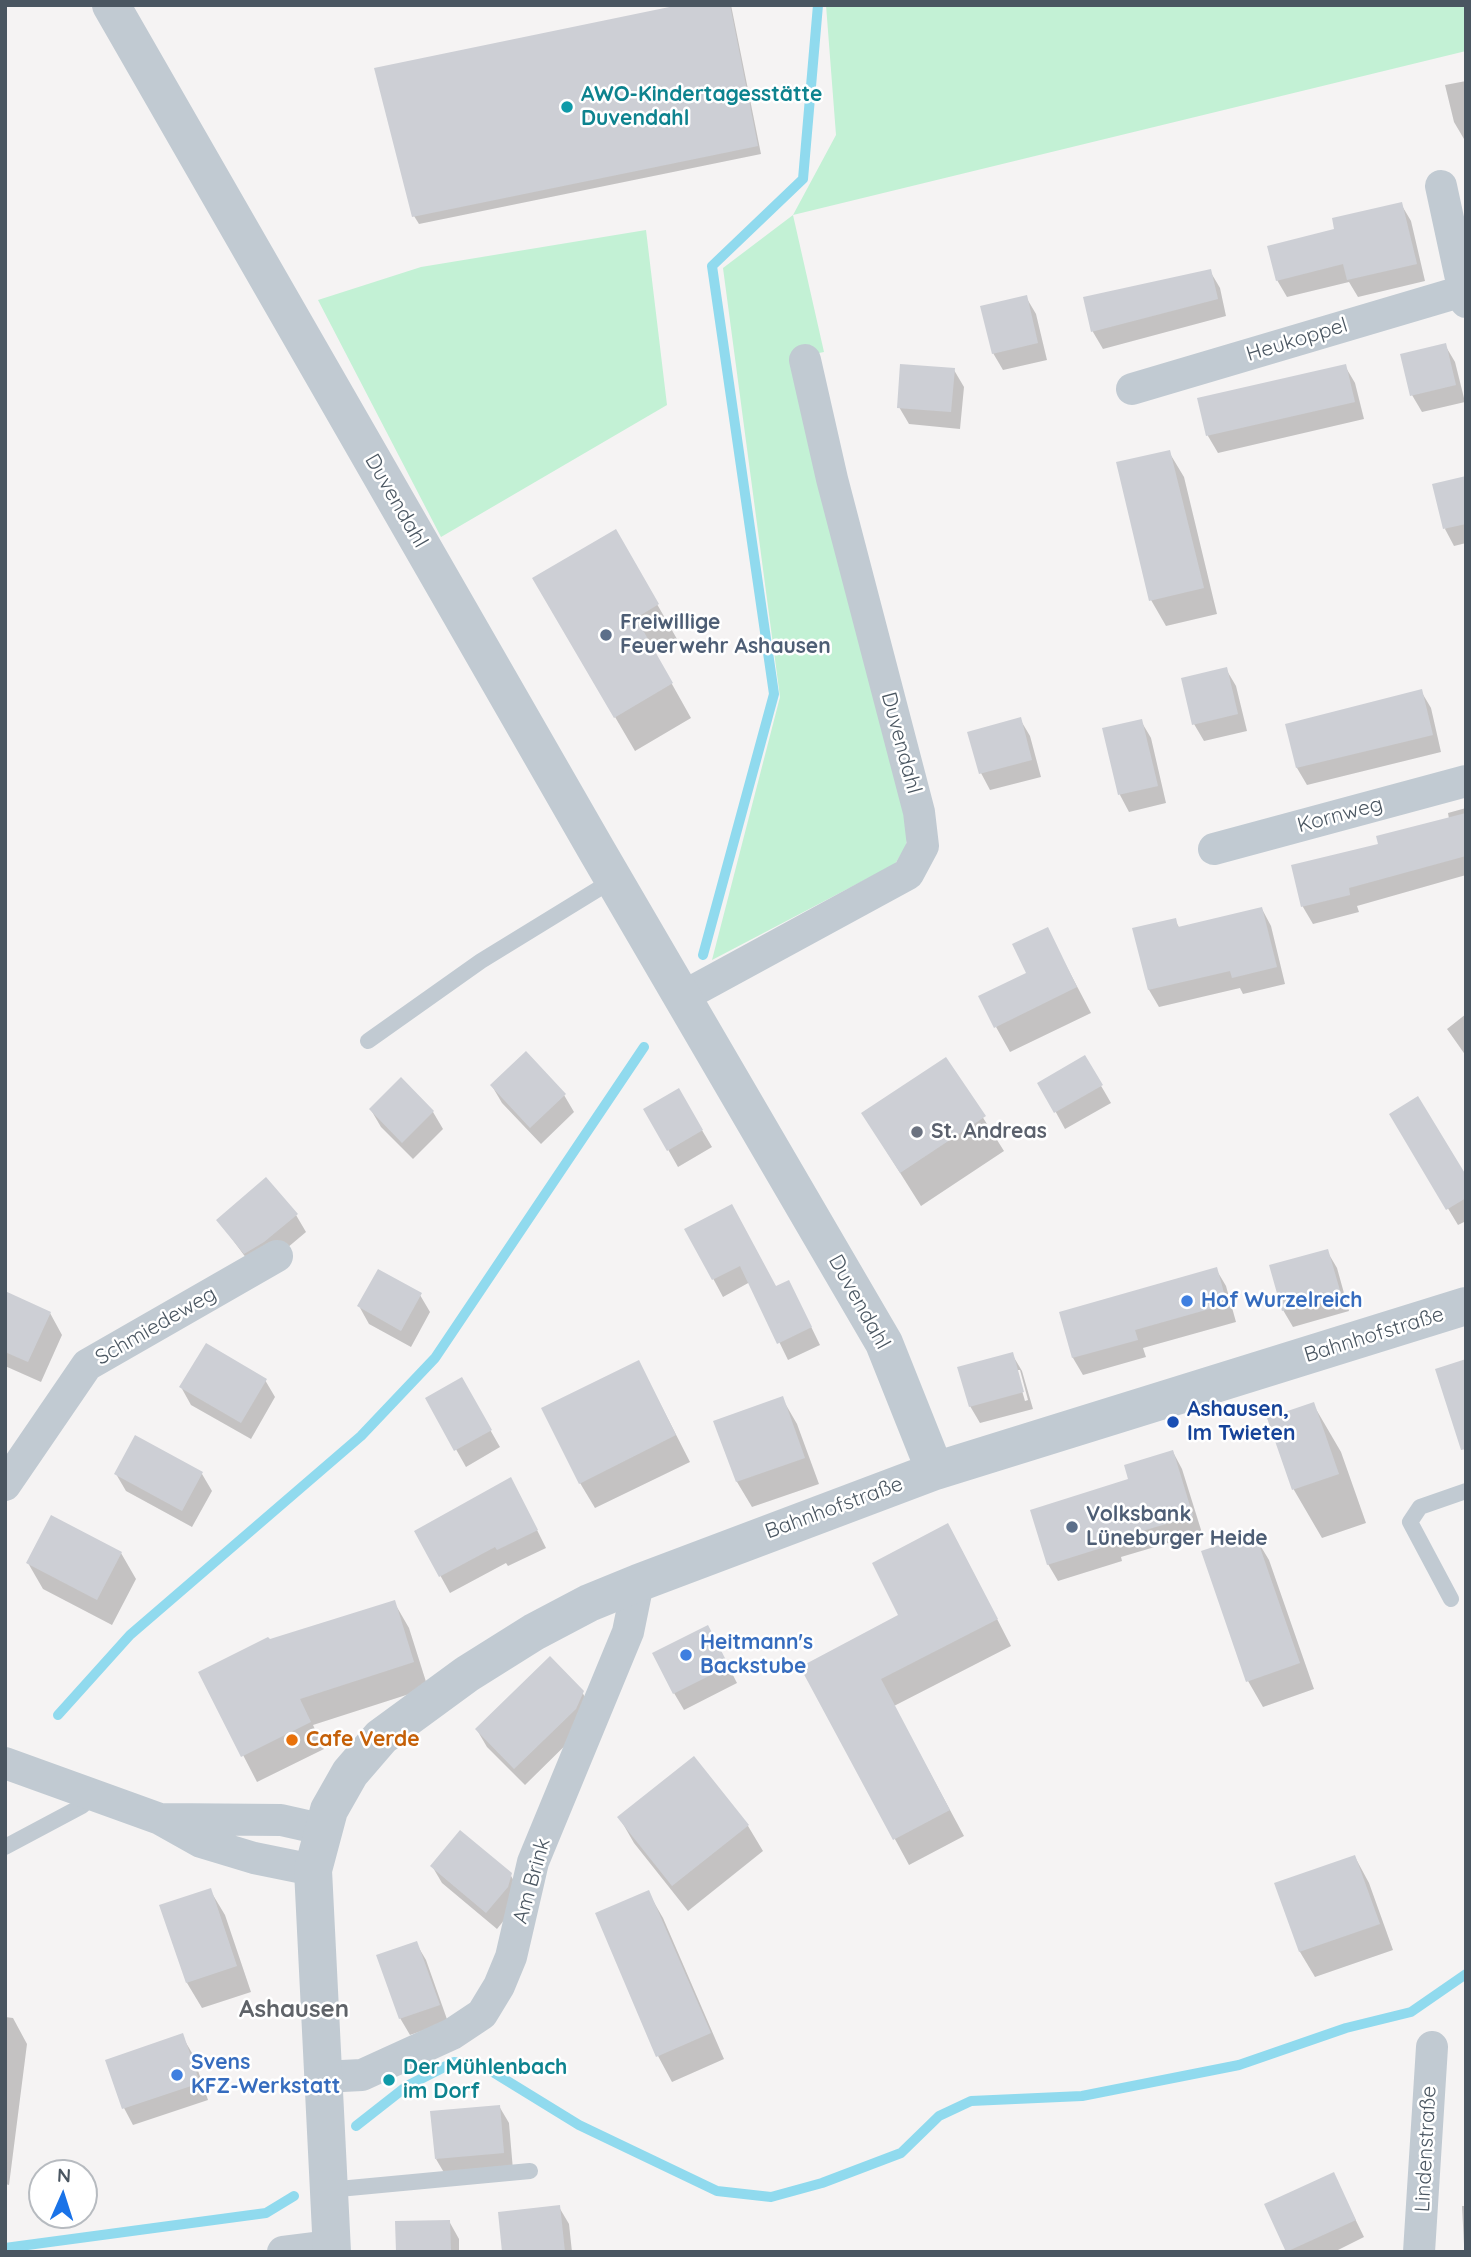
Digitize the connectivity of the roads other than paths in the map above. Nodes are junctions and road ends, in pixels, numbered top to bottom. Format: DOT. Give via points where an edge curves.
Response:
graph roads {
  1 [pos="111,5"];
  2 [pos="1441,186"];
  3 [pos="1464,296"];
  4 [pos="805,360"];
  5 [pos="1132,389"];
  6 [pos="1466,781"];
  7 [pos="1214,849"];
  8 [pos="613,880"];
  9 [pos="682,997"];
  10 [pos="368,1041"];
  11 [pos="277,1256"];
  12 [pos="1466,1306"];
  13 [pos="935,1471"];
  14 [pos="5,1485"];
  15 [pos="1466,1491"];
  16 [pos="638,1583"];
  17 [pos="1451,1599"];
  18 [pos="5,1763"];
  19 [pos="95,1795"];
  20 [pos="160,1819"];
  21 [pos="321,1829"];
  22 [pos="5,1847"];
  23 [pos="313,1870"];
  24 [pos="1432,2046"];
  25 [pos="322,2077"];
  26 [pos="530,2172"];
  27 [pos="328,2190"];
  28 [pos="332,2249"];
  29 [pos="283,2252"];
  30 [pos="1419,2252"];
  1 -- 8 [label="street, Duvendahl"];
  2 -- 3 [label="street"];
  3 -- 5 [label="street, Heukoppel"];
  4 -- 9 [label="street, Duvendahl" via="919,812 923,846 908,874"];
  6 -- 7 [label="street, Kornweg"];
  8 -- 9 [label="street, Duvendahl"];
  8 -- 10 [label="lane" via="481,961"];
  9 -- 13 [label="street, Duvendahl" via="884,1343"];
  11 -- 14 [label="street, Schmiedeweg" via="86,1366"];
  12 -- 13 [label="street, Bahnhofstraße"];
  13 -- 16 [label="street, Bahnhofstraße"];
  15 -- 17 [label="lane" via="1420,1507 1410,1522"];
  16 -- 21 [label="street, Bahnhofstraße" via="534,1632 406,1716 350,1773"];
  16 -- 25 [label="street, Am Brink" via="628,1632 533,1863 511,1957 482,2014 452,2034 362,2074"];
  18 -- 19 [label="street"];
  19 -- 20 [label="street"];
  19 -- 22 [label="lane"];
  20 -- 21 [label="street" via="281,1820"];
  20 -- 23 [label="street" via="201,1842"];
  21 -- 23 [label="street, Bahnhofstraße"];
  23 -- 25 [label="street, Bahnhofstraße"];
  24 -- 30 [label="street, Lindenstraße"];
  25 -- 27 [label="street, Bahnhofstraße"];
  26 -- 27 [label="lane"];
  27 -- 28 [label="street, Bahnhofstraße"];
  28 -- 29 [label="street"];
}
